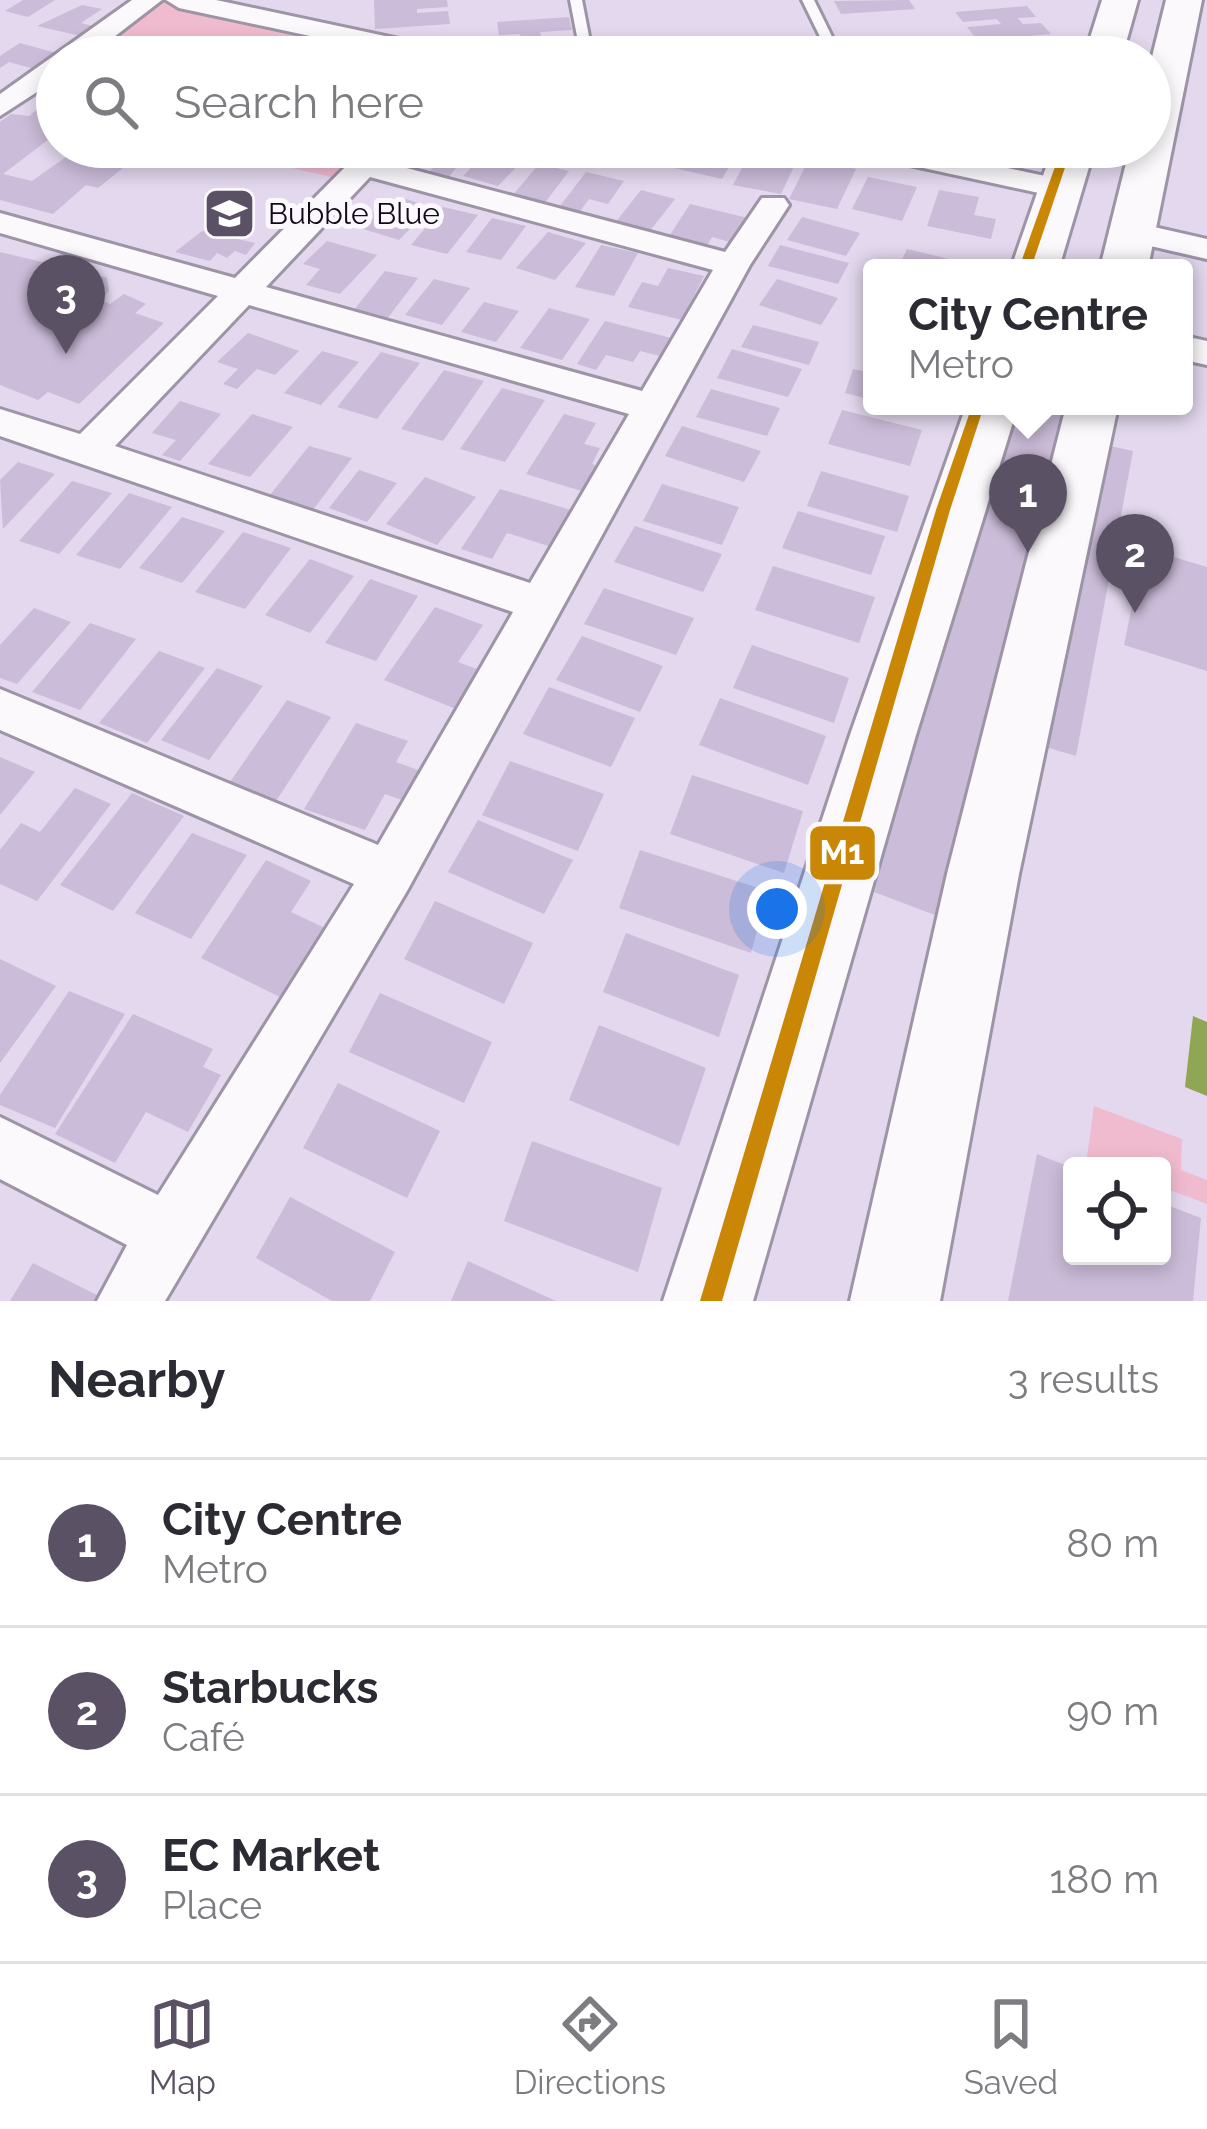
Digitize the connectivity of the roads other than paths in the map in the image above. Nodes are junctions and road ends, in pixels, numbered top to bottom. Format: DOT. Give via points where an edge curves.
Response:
graph roads {
  1 [pos="149,0"];
  2 [pos="179,0"];
  3 [pos="340,0"];
  4 [pos="575,0"];
  5 [pos="808,0"];
  6 [pos="1120,0"];
  7 [pos="1184,0"];
  8 [pos="308,28"];
  9 [pos="99,36"];
  10 [pos="346,36"];
  11 [pos="583,36"];
  12 [pos="826,36"];
  13 [pos="1109,36"];
  14 [pos="1171,44"];
  15 [pos="0,77"];
  16 [pos="36,81"];
  17 [pos="31,85"];
  18 [pos="0,107"];
  19 [pos="362,168"];
  20 [pos="410,168"];
  21 [pos="1068,168"];
  22 [pos="1142,168"];
  23 [pos="773,205"];
  24 [pos="0,223"];
  25 [pos="1207,225"];
  26 [pos="1130,236"];
  27 [pos="1207,249"];
  28 [pos="1038,259"];
  29 [pos="733,265"];
  30 [pos="242,291"];
  31 [pos="652,407"];
  32 [pos="989,415"];
  33 [pos="1090,415"];
  34 [pos="0,422"];
  35 [pos="87,451"];
  36 [pos="543,605"];
  37 [pos="0,709"];
  38 [pos="389,874"];
  39 [pos="0,1147"];
  40 [pos="168,1233"];
  41 [pos="129,1301"];
  42 [pos="708,1301"];
  43 [pos="895,1301"];
  1 -- 9 [label="street"];
  2 -- 8 [label="street"];
  3 -- 8 [label="street"];
  4 -- 11 [label="lane"];
  5 -- 12 [label="lane"];
  6 -- 13 [label="main road"];
  7 -- 14 [label="main road"];
  8 -- 10 [label="street"];
  15 -- 17 [label="street"];
  16 -- 17 [label="street"];
  17 -- 18 [label="street"];
  19 -- 30 [label="street"];
  20 -- 29 [label="street"];
  21 -- 28 [label="main road"];
  22 -- 26 [label="main road"];
  23 -- 29 [label="street"];
  24 -- 30 [label="street"];
  25 -- 26 [label="street"];
  26 -- 27 [label="street"];
  29 -- 31 [label="street"];
  30 -- 31 [label="street"];
  30 -- 35 [label="street"];
  31 -- 36 [label="street"];
  32 -- 42 [label="main road"];
  33 -- 43 [label="main road"];
  34 -- 35 [label="street"];
  35 -- 36 [label="street"];
  36 -- 38 [label="street"];
  37 -- 38 [label="street"];
  38 -- 40 [label="street"];
  39 -- 40 [label="street"];
  40 -- 41 [label="street"];
}
